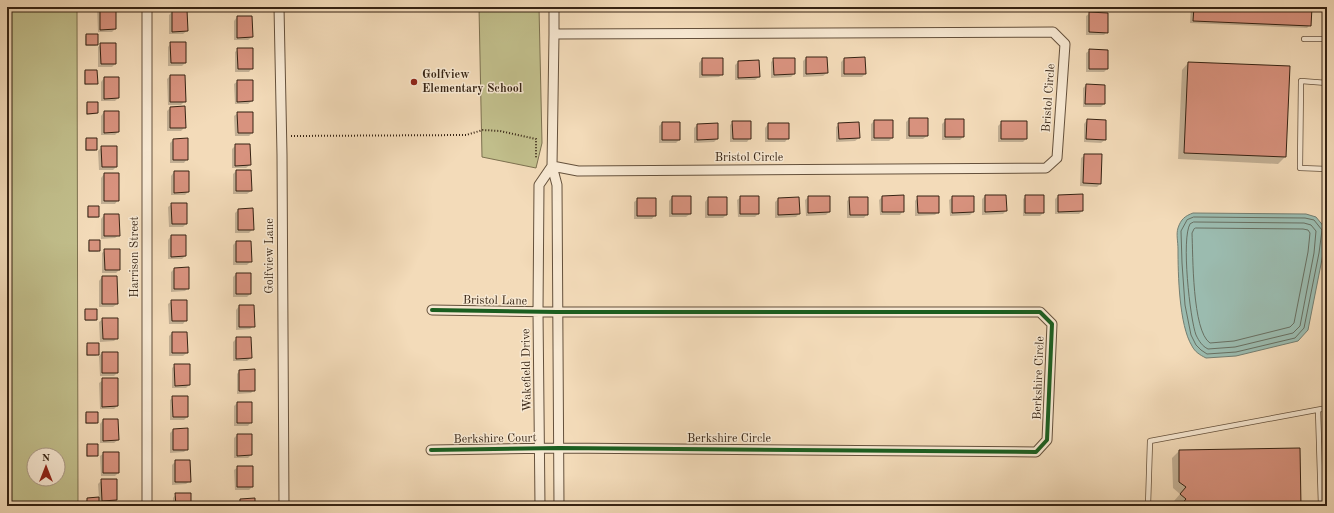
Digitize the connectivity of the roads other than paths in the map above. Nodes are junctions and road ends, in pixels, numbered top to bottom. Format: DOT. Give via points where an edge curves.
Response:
graph roads {
  1 [pos="147,7"];
  2 [pos="279,7"];
  3 [pos="554,7"];
  4 [pos="554,34"];
  5 [pos="1304,39"];
  6 [pos="1327,39"];
  7 [pos="1327,83"];
  8 [pos="552,166"];
  9 [pos="1327,169"];
  10 [pos="432,310"];
  11 [pos="538,312"];
  12 [pos="557,312"];
  13 [pos="1327,408"];
  14 [pos="1318,410"];
  15 [pos="540,448"];
  16 [pos="559,448"];
  17 [pos="431,450"];
  18 [pos="147,506"];
  19 [pos="284,506"];
  20 [pos="540,506"];
  21 [pos="559,506"];
  22 [pos="1148,506"];
  23 [pos="1321,506"];
  1 -- 18 [label="street, Harrison Street"];
  2 -- 19 [label="street, Golfview Lane"];
  3 -- 4 [label="street"];
  4 -- 8 [label="street"];
  4 -- 8 [label="street, Bristol Circle" via="1053,32 1065,44 1057,158 1046,168 578,171"];
  5 -- 6 [label="lane"];
  7 -- 9 [label="lane" via="1301,81 1300,168"];
  8 -- 11 [label="street, Wakefield Drive" via="539,185"];
  8 -- 12 [label="street" via="557,185"];
  10 -- 11 [label="street, Bristol Lane"];
  11 -- 12 [label="street, Bristol Lane"];
  11 -- 15 [label="street, Wakefield Drive"];
  12 -- 16 [label="street"];
  12 -- 16 [label="street, Berkshire Circle" via="1040,312 1052,324 1047,440 1036,452"];
  13 -- 14 [label="lane"];
  14 -- 22 [label="lane" via="1150,441"];
  14 -- 23 [label="lane"];
  15 -- 16 [label="street, Berkshire Court"];
  15 -- 17 [label="street, Berkshire Court"];
  15 -- 20 [label="street, Wakefield Drive"];
  16 -- 21 [label="street"];
}
